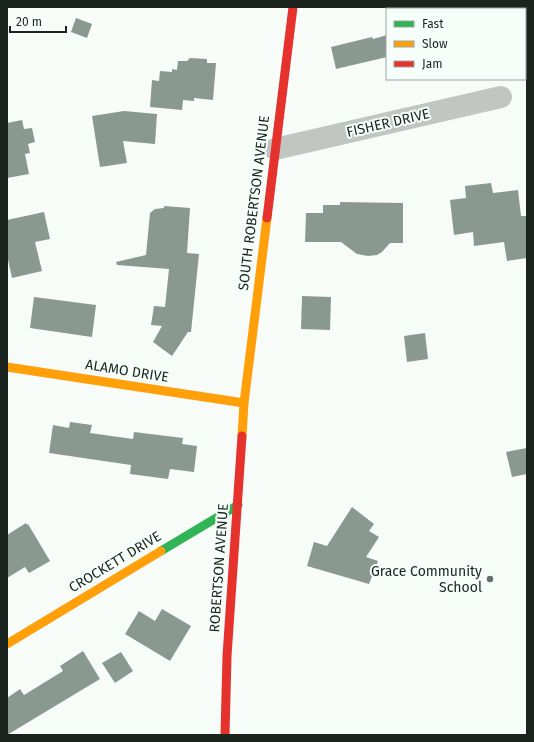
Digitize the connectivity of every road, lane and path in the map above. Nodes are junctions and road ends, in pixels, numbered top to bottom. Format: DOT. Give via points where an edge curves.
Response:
graph roads {
  1 [pos="293,7"];
  2 [pos="501,97"];
  3 [pos="275,149"];
  4 [pos="7,367"];
  5 [pos="244,403"];
  6 [pos="238,505"];
  7 [pos="7,644"];
  8 [pos="225,735"];
  1 -- 3 [label="street, SOUTH ROBERTSON AVENUE"];
  2 -- 3 [label="street, FISHER DRIVE"];
  3 -- 5 [label="street, SOUTH ROBERTSON AVENUE"];
  4 -- 5 [label="street, ALAMO DRIVE"];
  5 -- 6 [label="street, ROBERTSON AVENUE"];
  6 -- 7 [label="street, CROCKETT DRIVE"];
  6 -- 8 [label="street, ROBERTSON AVENUE" via="227,656"];
}
